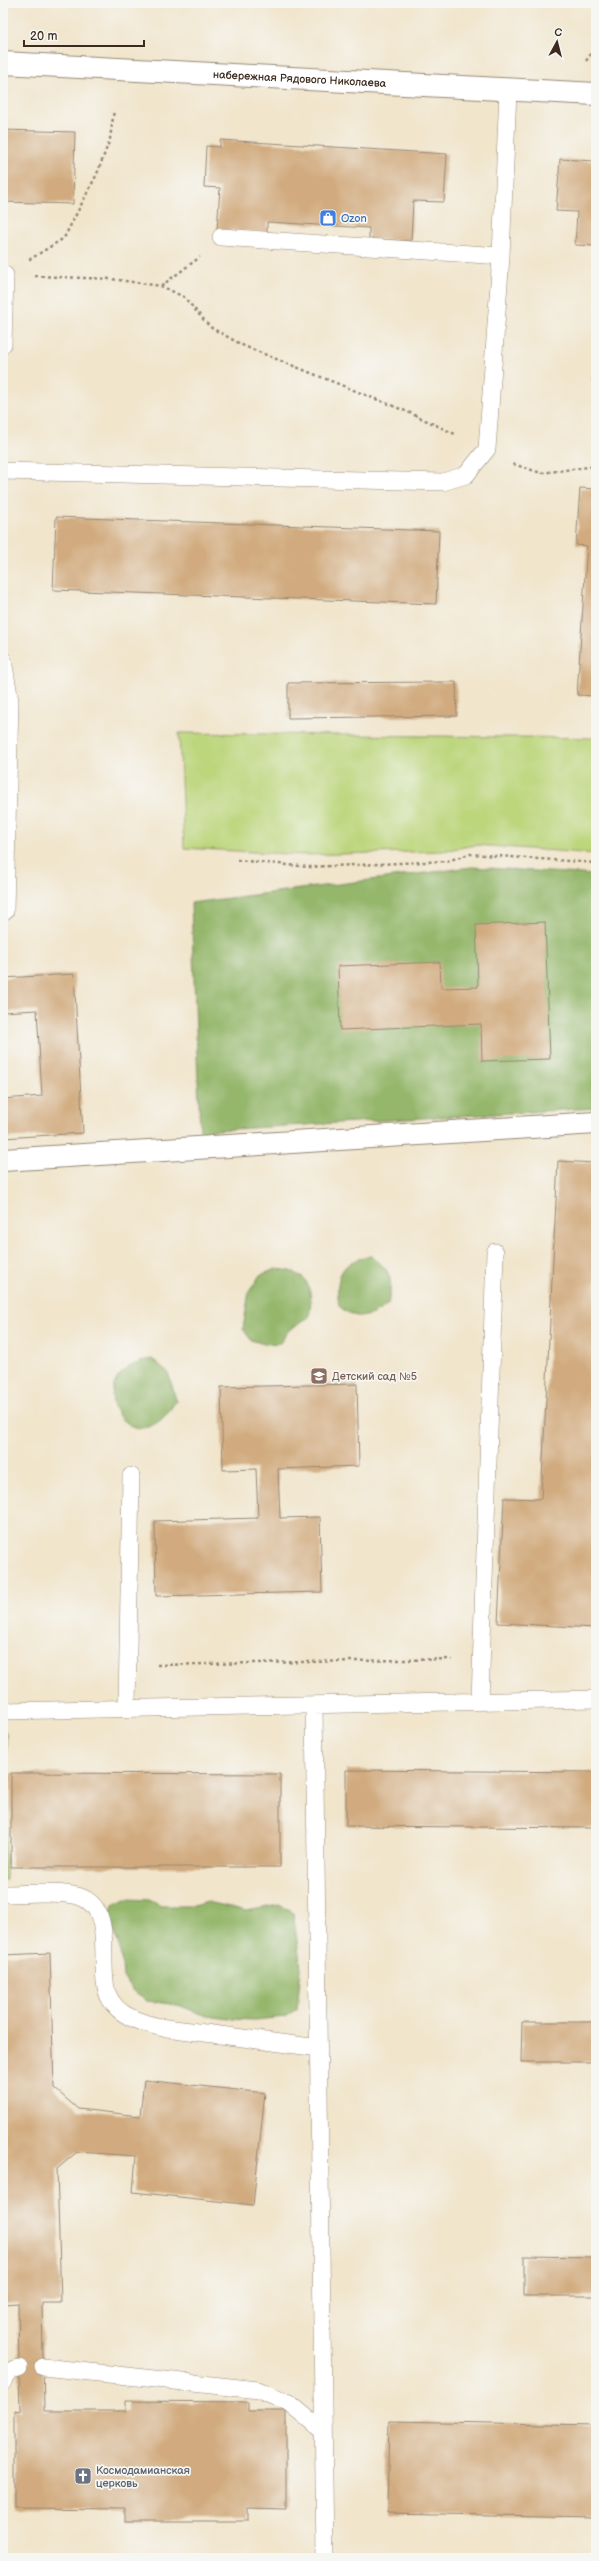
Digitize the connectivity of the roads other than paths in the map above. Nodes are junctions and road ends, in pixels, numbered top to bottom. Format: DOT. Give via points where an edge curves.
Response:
graph roads {
  1 [pos="3,63"];
  2 [pos="508,91"];
  3 [pos="596,94"];
  4 [pos="221,238"];
  5 [pos="501,256"];
  6 [pos="5,275"];
  7 [pos="3,344"];
  8 [pos="3,471"];
  9 [pos="3,660"];
  10 [pos="5,911"];
  11 [pos="596,1123"];
  12 [pos="3,1160"];
  13 [pos="495,1252"];
  14 [pos="131,1476"];
  15 [pos="596,1699"];
  16 [pos="480,1702"];
  17 [pos="314,1705"];
  18 [pos="127,1708"];
  19 [pos="3,1711"];
  20 [pos="3,1894"];
  21 [pos="319,2048"];
  22 [pos="43,2367"];
  23 [pos="19,2368"];
  24 [pos="3,2382"];
  25 [pos="323,2431"];
  26 [pos="325,2558"];
  1 -- 2 [label="street, набережная Рядового Николаева"];
  2 -- 3 [label="street, набережная Рядового Николаева"];
  2 -- 5 [label="lane"];
  4 -- 5 [label="lane"];
  5 -- 8 [label="lane" via="487,449 466,475 443,482"];
  6 -- 7 [label="lane"];
  9 -- 10 [label="lane" via="10,701"];
  11 -- 12 [label="street"];
  13 -- 16 [label="lane"];
  14 -- 18 [label="lane"];
  15 -- 16 [label="lane"];
  16 -- 17 [label="lane"];
  17 -- 18 [label="lane"];
  17 -- 21 [label="lane"];
  18 -- 19 [label="lane"];
  20 -- 21 [label="lane" via="74,1895 90,1901 102,1922 110,1998 122,2012 138,2021 159,2027"];
  21 -- 25 [label="lane"];
  22 -- 25 [label="lane" via="258,2390 289,2403"];
  23 -- 24 [label="lane" via="12,2369 5,2375"];
  25 -- 26 [label="lane"];
}
